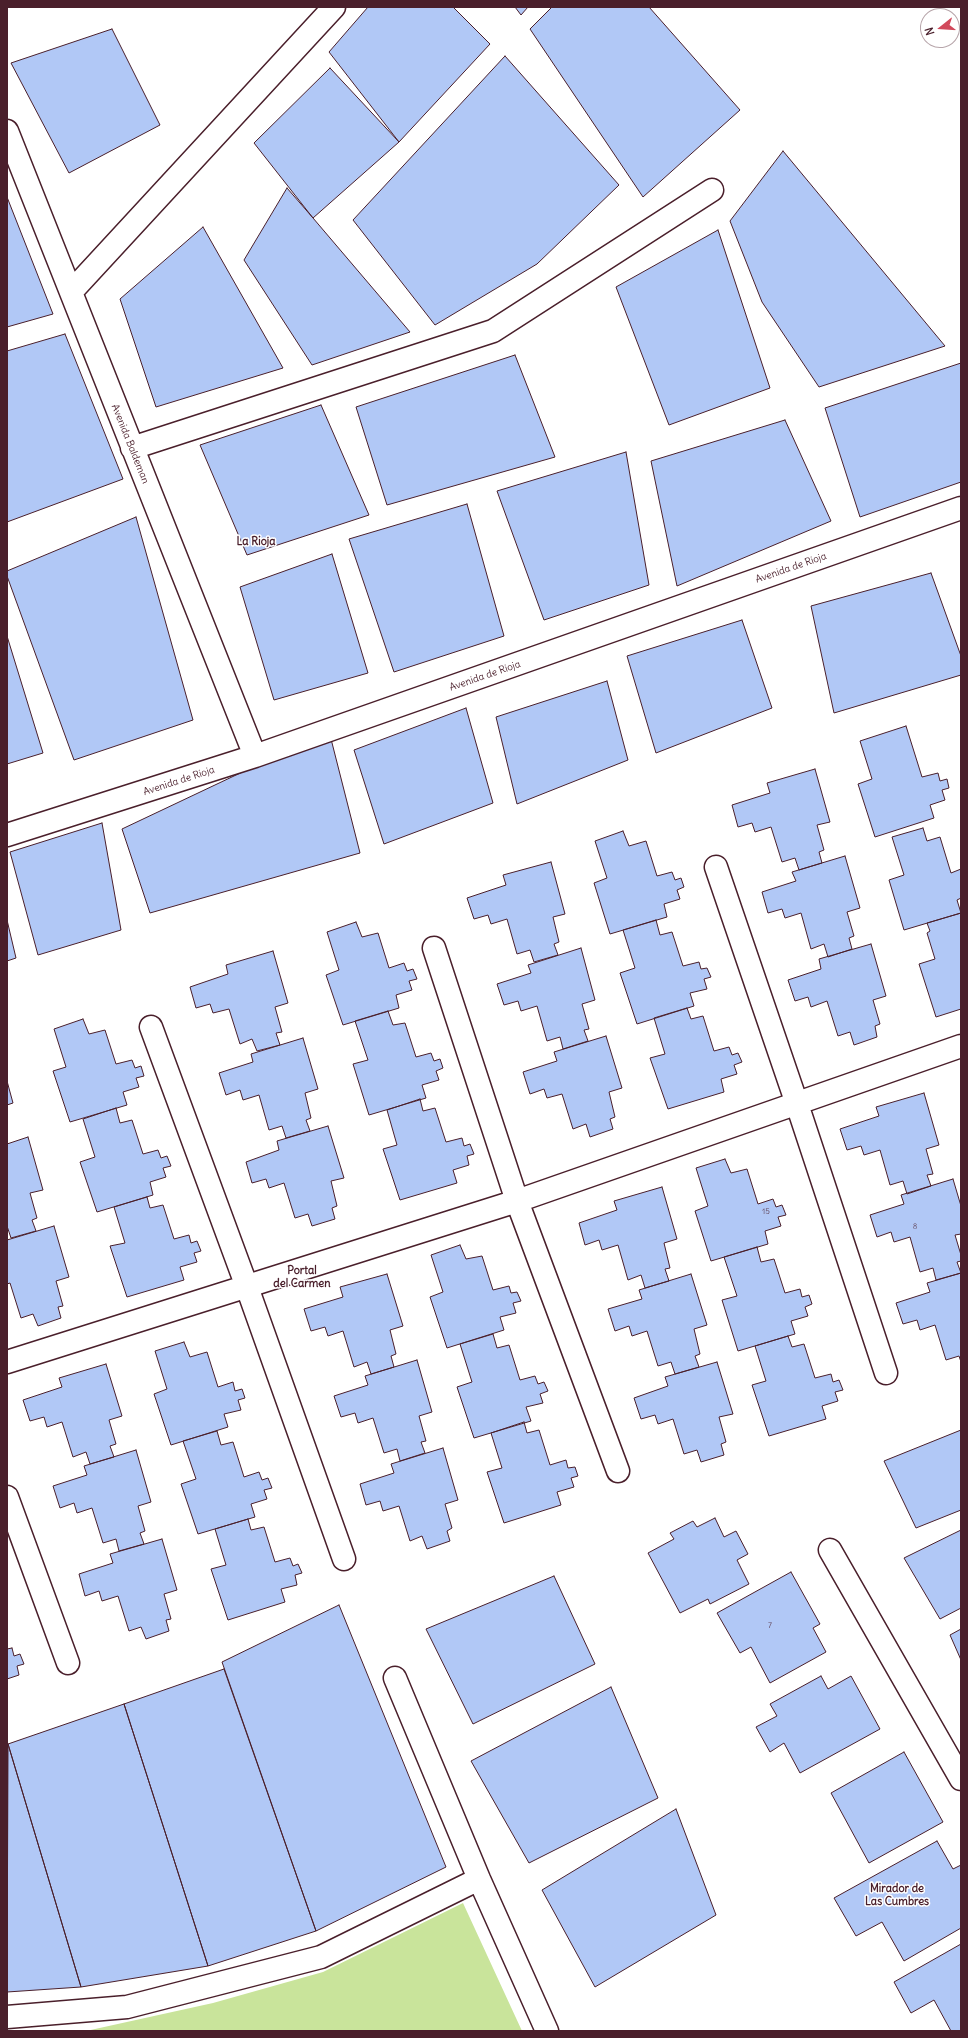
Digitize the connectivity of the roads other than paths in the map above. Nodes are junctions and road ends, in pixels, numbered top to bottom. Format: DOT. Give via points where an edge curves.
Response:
graph roads {
  1 [pos="334,7"];
  2 [pos="7,131"];
  3 [pos="712,190"];
  4 [pos="71,292"];
  5 [pos="132,448"];
  6 [pos="961,508"];
  7 [pos="255,756"];
  8 [pos="7,835"];
  9 [pos="716,867"];
  10 [pos="434,948"];
  11 [pos="151,1027"];
  12 [pos="961,1046"];
  13 [pos="797,1104"];
  14 [pos="517,1201"];
  15 [pos="247,1287"];
  16 [pos="7,1362"];
  17 [pos="886,1373"];
  18 [pos="618,1471"];
  19 [pos="7,1497"];
  20 [pos="830,1550"];
  21 [pos="344,1559"];
  22 [pos="68,1663"];
  23 [pos="395,1678"];
  24 [pos="961,1779"];
  25 [pos="479,1879"];
  26 [pos="7,2017"];
  27 [pos="547,2031"];
  1 -- 4 [label="street"];
  2 -- 4 [label="street, Avenida Baldeman"];
  3 -- 5 [label="street" via="493,331"];
  4 -- 5 [label="street, Avenida Baldeman"];
  5 -- 7 [label="street, Avenida Baldeman"];
  6 -- 7 [label="street, Avenida de Rioja"];
  7 -- 8 [label="street, Avenida de Rioja"];
  9 -- 13 [label="street"];
  10 -- 14 [label="street"];
  11 -- 15 [label="street"];
  12 -- 13 [label="street"];
  13 -- 14 [label="street"];
  13 -- 17 [label="street"];
  14 -- 15 [label="street"];
  14 -- 18 [label="street"];
  15 -- 16 [label="street"];
  15 -- 21 [label="street"];
  19 -- 22 [label="street"];
  20 -- 24 [label="street"];
  23 -- 25 [label="street"];
  25 -- 26 [label="street" via="321,1957 128,2007"];
  25 -- 27 [label="street"];
}
